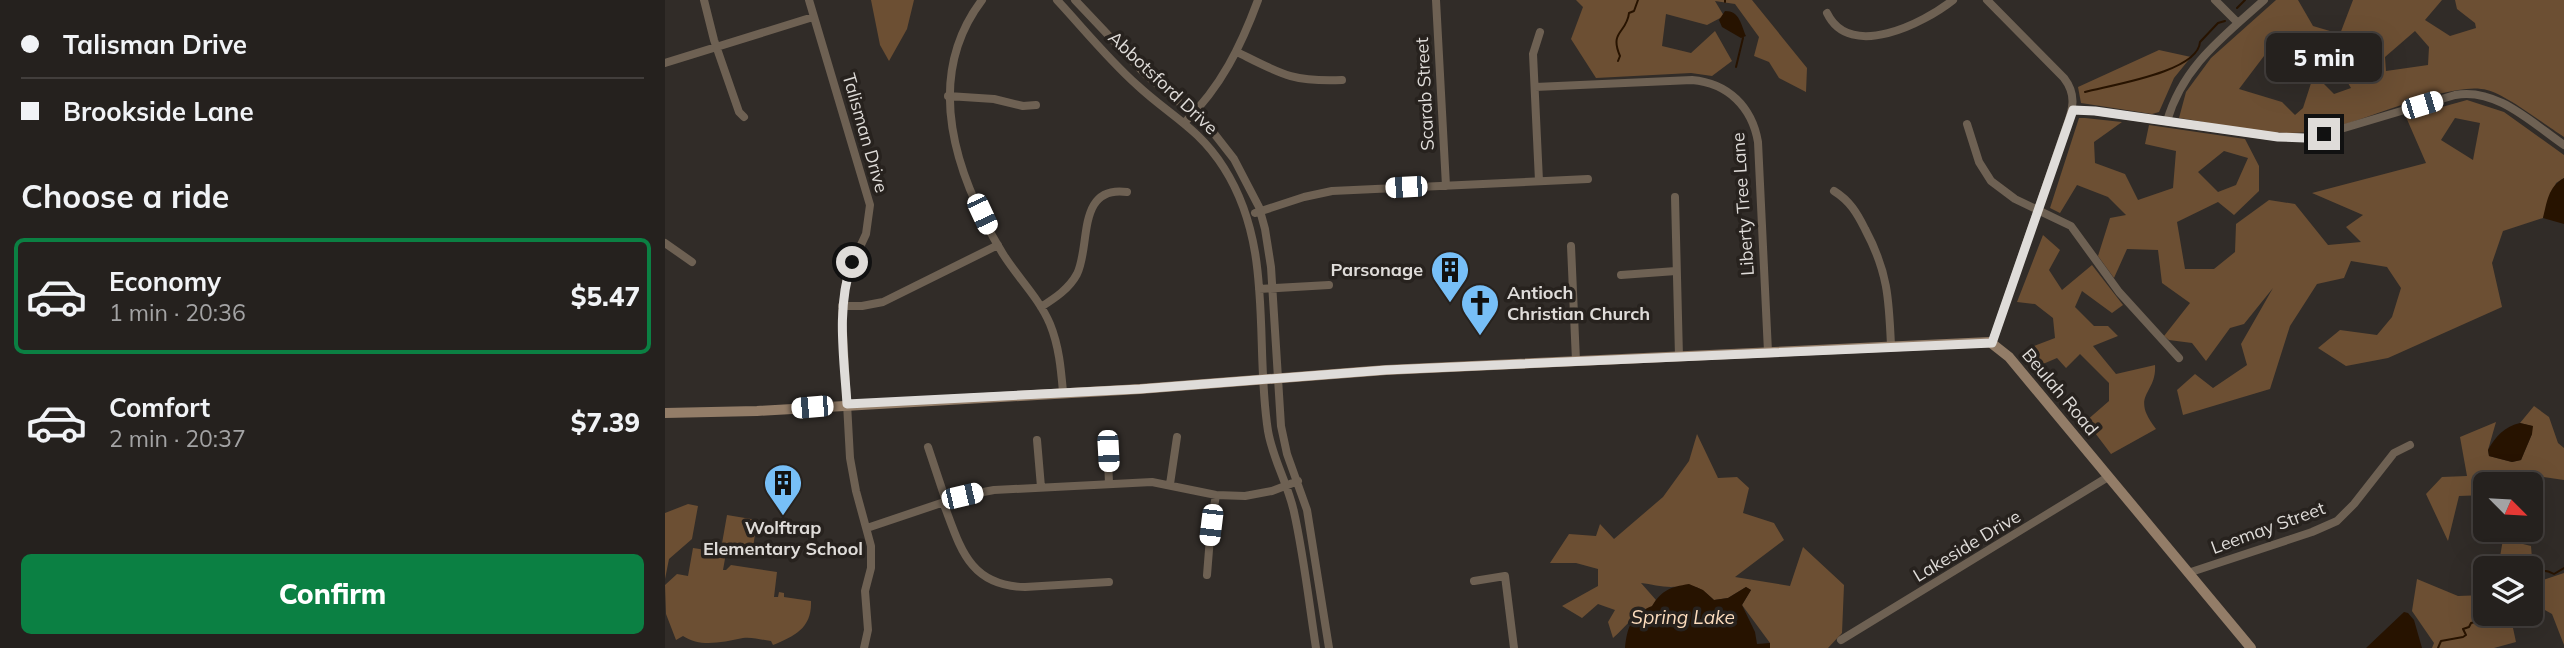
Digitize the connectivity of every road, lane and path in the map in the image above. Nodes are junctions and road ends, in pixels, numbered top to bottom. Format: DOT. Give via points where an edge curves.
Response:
graph roads {
  1 [pos="704,0"];
  2 [pos="809,0"];
  3 [pos="982,0"];
  4 [pos="1057,0"];
  5 [pos="1074,0"];
  6 [pos="1258,0"];
  7 [pos="1436,0"];
  8 [pos="1953,0"];
  9 [pos="1987,0"];
  10 [pos="2215,0"];
  11 [pos="2264,0"];
  12 [pos="1064,8"];
  13 [pos="1826,13"];
  14 [pos="813,17"];
  15 [pos="2238,23"];
  16 [pos="1540,32"];
  17 [pos="716,46"];
  18 [pos="1237,52"];
  19 [pos="665,63"];
  20 [pos="1342,80"];
  21 [pos="1535,88"];
  22 [pos="949,96"];
  23 [pos="1036,105"];
  24 [pos="2073,110"];
  25 [pos="1194,113"];
  26 [pos="744,117"];
  27 [pos="2167,121"];
  28 [pos="1185,122"];
  29 [pos="1967,124"];
  30 [pos="2564,145"];
  31 [pos="1588,179"];
  32 [pos="1539,181"];
  33 [pos="1445,186"];
  34 [pos="1834,191"];
  35 [pos="1127,192"];
  36 [pos="1675,197"];
  37 [pos="2038,210"];
  38 [pos="1260,211"];
  39 [pos="1247,215"];
  40 [pos="665,243"];
  41 [pos="998,245"];
  42 [pos="1571,246"];
  43 [pos="692,262"];
  44 [pos="1676,271"];
  45 [pos="1621,275"];
  46 [pos="1329,285"];
  47 [pos="1273,288"];
  48 [pos="1259,289"];
  49 [pos="842,306"];
  50 [pos="1041,307"];
  51 [pos="1992,343"];
  52 [pos="1891,346"];
  53 [pos="1768,352"];
  54 [pos="1679,357"];
  55 [pos="2179,358"];
  56 [pos="1576,361"];
  57 [pos="1277,378"];
  58 [pos="1264,379"];
  59 [pos="1063,392"];
  60 [pos="847,404"];
  61 [pos="665,413"];
  62 [pos="1107,436"];
  63 [pos="1177,437"];
  64 [pos="1037,440"];
  65 [pos="2410,445"];
  66 [pos="928,447"];
  67 [pos="2108,477"];
  68 [pos="1298,481"];
  69 [pos="1109,483"];
  70 [pos="1170,484"];
  71 [pos="1285,485"];
  72 [pos="1041,487"];
  73 [pos="1216,495"];
  74 [pos="945,501"];
  75 [pos="867,528"];
  76 [pos="2188,573"];
  77 [pos="1207,575"];
  78 [pos="1474,581"];
  79 [pos="1109,582"];
  80 [pos="1841,640"];
  81 [pos="864,648"];
  82 [pos="1316,648"];
  83 [pos="1329,648"];
  84 [pos="1514,648"];
  85 [pos="2251,648"];
  1 -- 17 [label="street"];
  2 -- 14 [label="street, Talisman Drive"];
  3 -- 22 [label="street" via="957,48"];
  4 -- 12 [label="street, Abbotsford Drive"];
  5 -- 12 [label="street"];
  5 -- 25 [label="street, Abbotsford Drive" via="1146,75"];
  6 -- 18 [label="street"];
  7 -- 33 [label="street, Scarab Street"];
  8 -- 13 [label="street" via="1924,20 1881,34 1841,30"];
  9 -- 24 [label="street" via="2064,78 2073,94"];
  10 -- 15 [label="street"];
  11 -- 15 [label="street"];
  12 -- 28 [label="street, Abbotsford Drive" via="1137,85"];
  14 -- 17 [label="street"];
  14 -- 49 [label="street, Talisman Drive" via="870,205 869,225 848,275"];
  15 -- 27 [label="street" via="2193,67 2176,94"];
  16 -- 21 [label="street" via="1534,47"];
  17 -- 19 [label="street"];
  17 -- 26 [label="street"];
  18 -- 20 [label="street" via="1289,77"];
  18 -- 25 [label="street"];
  21 -- 32 [label="street"];
  21 -- 53 [label="street, Liberty Tree Lane" via="1692,80 1713,83 1740,101 1757,138"];
  22 -- 23 [label="street"];
  22 -- 41 [label="street" via="957,156"];
  24 -- 27 [label="street"];
  24 -- 37 [label="street"];
  25 -- 28 [label="street"];
  25 -- 38 [label="street, Abbotsford Drive" via="1234,159"];
  27 -- 30 [label="street" via="2305,138 2475,93 2494,99"];
  28 -- 39 [label="street, Abbotsford Drive" via="1223,166"];
  29 -- 37 [label="street" via="1987,175 2006,193"];
  31 -- 32 [label="street"];
  32 -- 33 [label="street"];
  33 -- 38 [label="street" via="1321,193"];
  34 -- 52 [label="street" via="1855,210 1883,268"];
  35 -- 50 [label="street" via="1106,194 1095,204 1077,272 1065,289"];
  36 -- 44 [label="street"];
  37 -- 51 [label="street"];
  37 -- 55 [label="street" via="2071,226 2119,292"];
  38 -- 39 [label="street"];
  38 -- 47 [label="street, Abbotsford Drive"];
  39 -- 48 [label="street, Abbotsford Drive"];
  40 -- 43 [label="street"];
  41 -- 49 [label="street" via="883,302"];
  41 -- 50 [label="street"];
  42 -- 56 [label="street"];
  44 -- 45 [label="street"];
  44 -- 54 [label="street"];
  46 -- 47 [label="street"];
  47 -- 48 [label="street"];
  47 -- 57 [label="street, Abbotsford Drive"];
  48 -- 58 [label="street, Abbotsford Drive"];
  49 -- 60 [label="street, Talisman Drive"];
  50 -- 59 [label="street" via="1057,344"];
  51 -- 52 [label="main road"];
  51 -- 67 [label="main road, Beulah Road" via="2009,357"];
  52 -- 53 [label="main road"];
  53 -- 54 [label="main road"];
  54 -- 56 [label="main road"];
  56 -- 57 [label="main road"];
  57 -- 58 [label="main road"];
  57 -- 68 [label="street, Abbotsford Drive" via="1283,438"];
  58 -- 59 [label="main road"];
  58 -- 71 [label="street, Abbotsford Drive" via="1270,441"];
  59 -- 60 [label="main road"];
  60 -- 61 [label="main road"];
  60 -- 75 [label="street, Talisman Drive" via="853,480"];
  62 -- 69 [label="street"];
  63 -- 70 [label="street"];
  64 -- 72 [label="street"];
  65 -- 76 [label="street, Leemay Street" via="2394,453 2346,513 2331,524"];
  66 -- 74 [label="street"];
  67 -- 76 [label="main road, Beulah Road"];
  67 -- 80 [label="street, Lakeside Drive"];
  68 -- 71 [label="street"];
  68 -- 83 [label="street, Abbotsford Drive" via="1307,510"];
  69 -- 70 [label="street"];
  69 -- 72 [label="street"];
  70 -- 73 [label="street"];
  71 -- 73 [label="street" via="1252,495"];
  71 -- 82 [label="street, Abbotsford Drive" via="1294,513"];
  72 -- 74 [label="street" via="976,492"];
  73 -- 77 [label="street"];
  74 -- 75 [label="street"];
  74 -- 79 [label="street" via="962,551 975,569 993,581 1013,587"];
  75 -- 81 [label="street, Talisman Drive" via="872,558 865,591 868,630"];
  76 -- 85 [label="main road, Beulah Road"];
  78 -- 84 [label="street" via="1505,576"];
}
